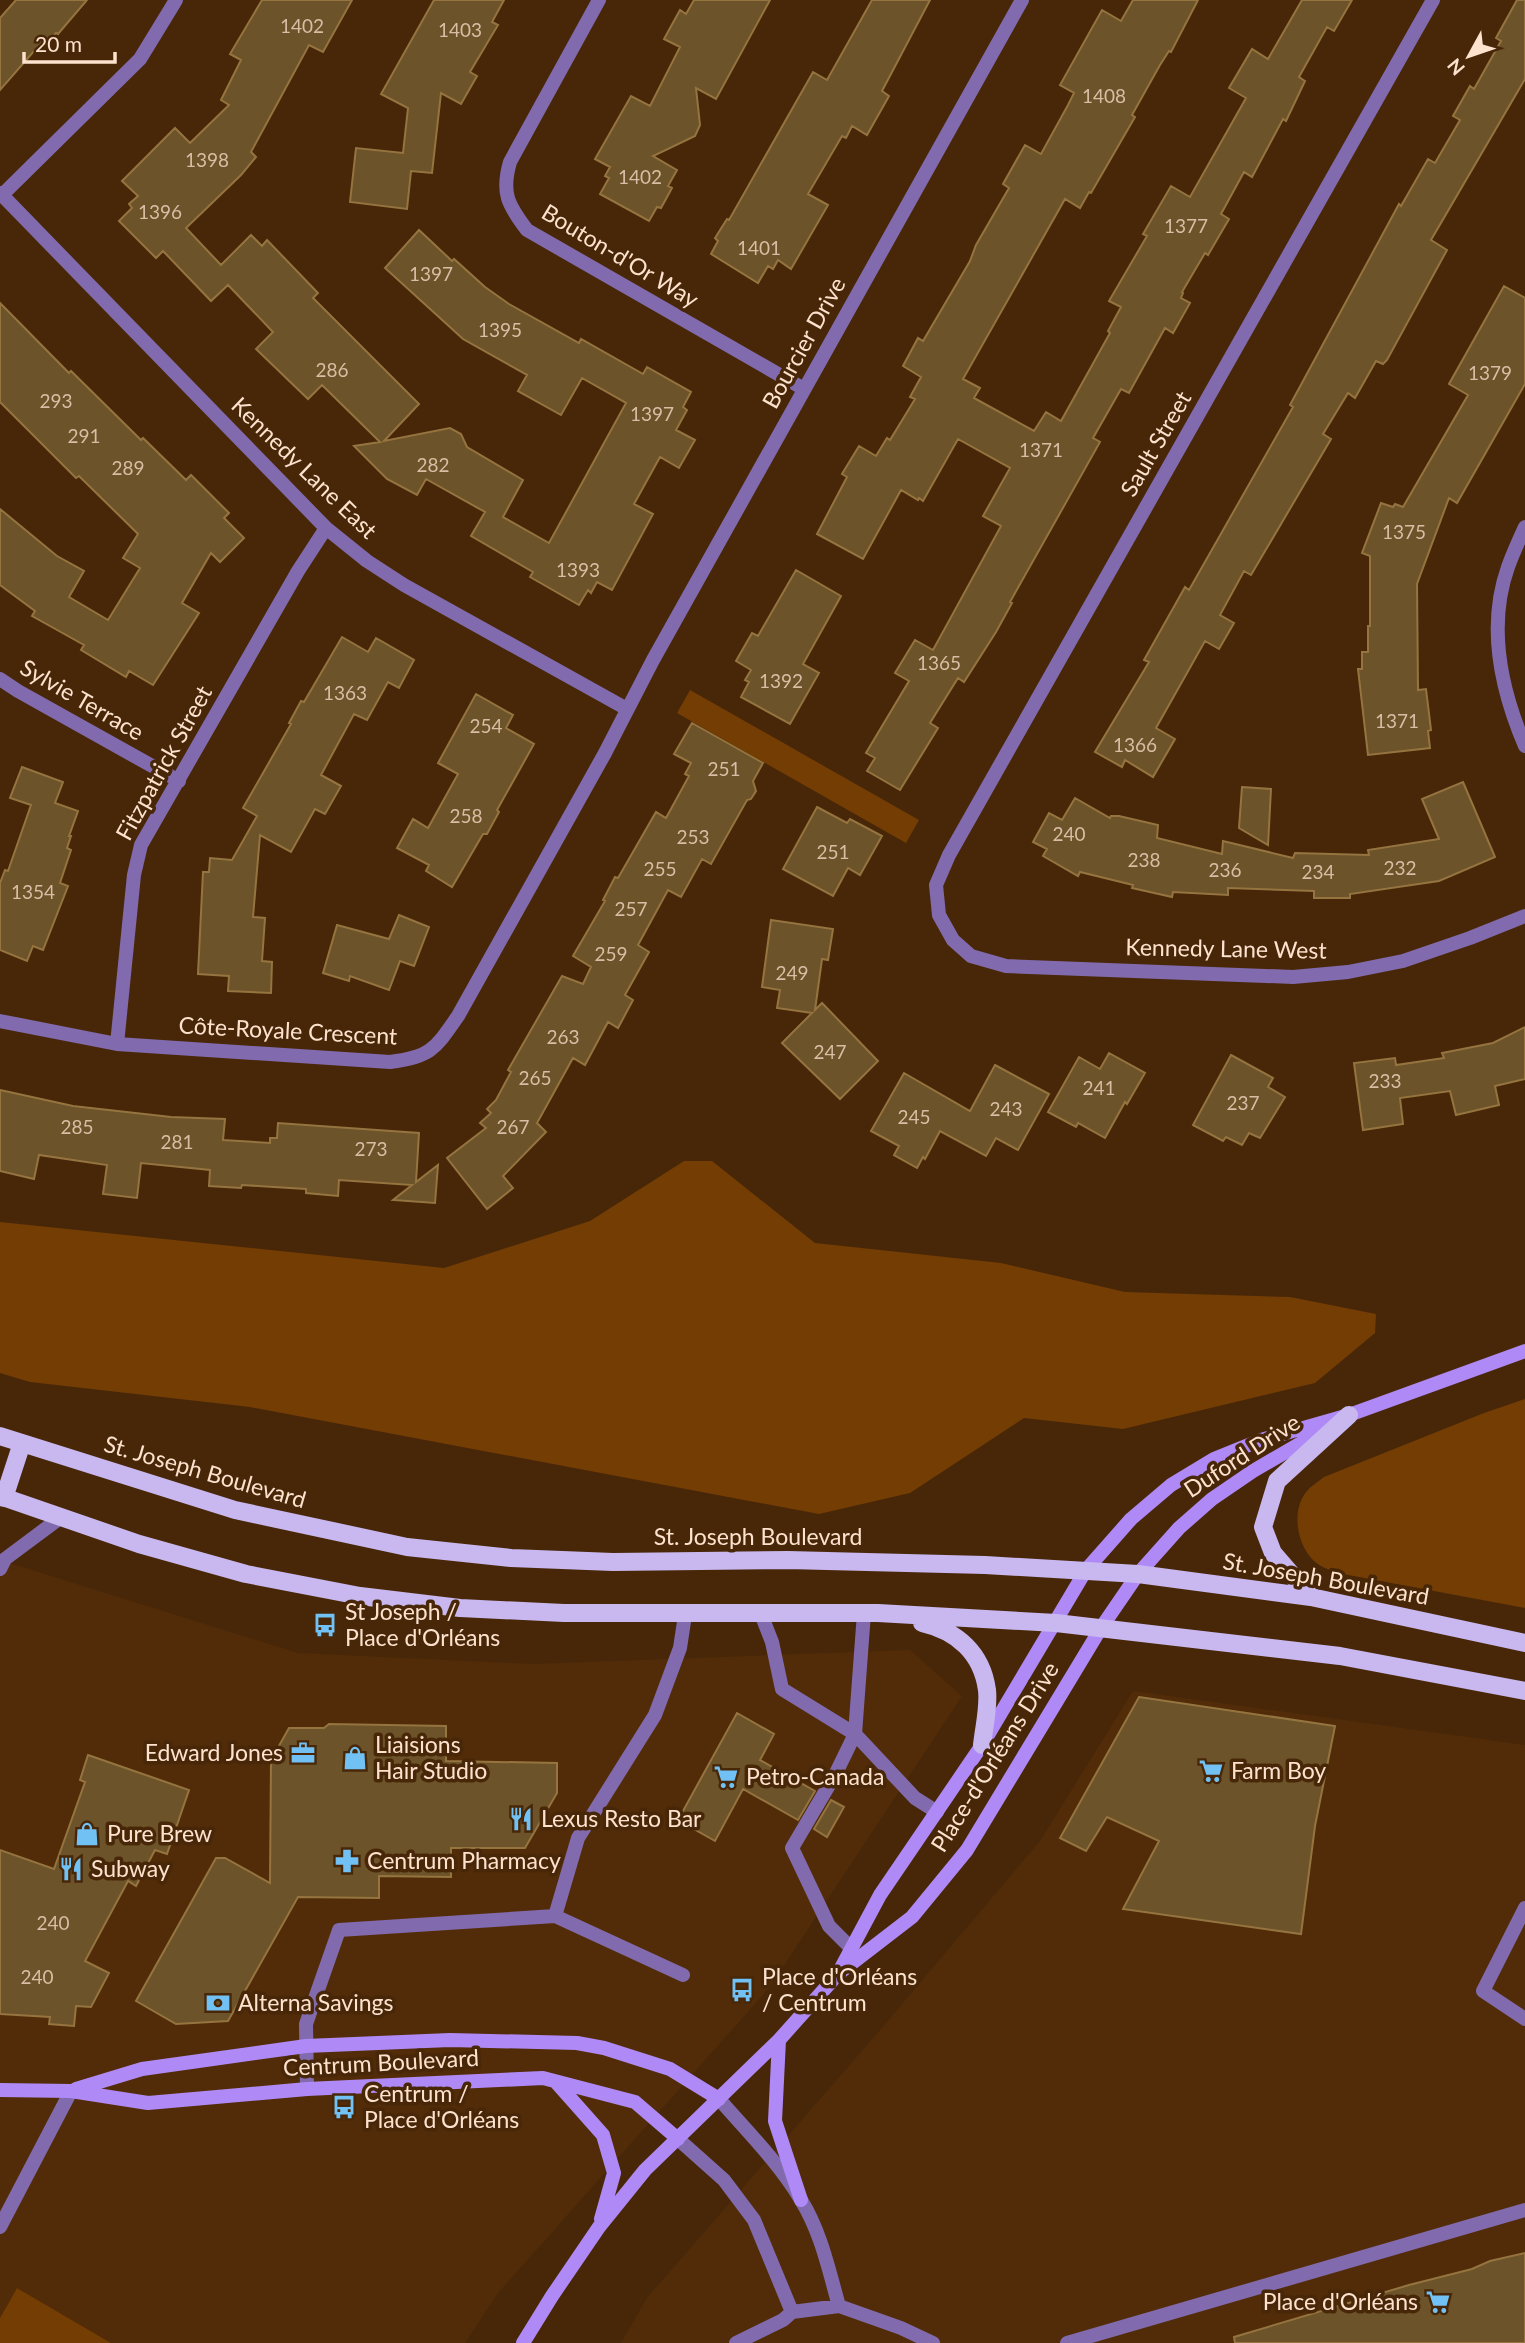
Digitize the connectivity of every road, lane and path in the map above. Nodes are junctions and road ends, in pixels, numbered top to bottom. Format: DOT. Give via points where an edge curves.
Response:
graph roads {
  1 [pos="176,0"];
  2 [pos="599,0"];
  3 [pos="1023,0"];
  4 [pos="1433,0"];
  5 [pos="1,194"];
  6 [pos="804,389"];
  7 [pos="1525,527"];
  8 [pos="326,528"];
  9 [pos="0,679"];
  10 [pos="627,709"];
  11 [pos="1525,746"];
  12 [pos="178,781"];
  13 [pos="939,915"];
  14 [pos="1525,916"];
  15 [pos="0,1021"];
  16 [pos="117,1044"];
  17 [pos="1525,1351"];
  18 [pos="1349,1415"];
  19 [pos="0,1436"];
  20 [pos="22,1443"];
  21 [pos="1,1500"];
  22 [pos="60,1518"];
  23 [pos="0,1569"];
  24 [pos="1086,1570"];
  25 [pos="1138,1574"];
  26 [pos="1311,1597"];
  27 [pos="871,1613"];
  28 [pos="761,1614"];
  29 [pos="685,1615"];
  30 [pos="1056,1623"];
  31 [pos="1101,1629"];
  32 [pos="1525,1643"];
  33 [pos="1525,1691"];
  34 [pos="855,1734"];
  35 [pos="982,1745"];
  36 [pos="937,1812"];
  37 [pos="1525,1908"];
  38 [pos="555,1916"];
  39 [pos="852,1948"];
  40 [pos="838,1973"];
  41 [pos="683,1975"];
  42 [pos="1525,2019"];
  43 [pos="779,2040"];
  44 [pos="306,2046"];
  45 [pos="556,2081"];
  46 [pos="307,2089"];
  47 [pos="0,2090"];
  48 [pos="71,2091"];
  49 [pos="719,2099"];
  50 [pos="678,2139"];
  51 [pos="801,2200"];
  52 [pos="1525,2210"];
  53 [pos="0,2227"];
  54 [pos="599,2227"];
  55 [pos="839,2306"];
  56 [pos="792,2312"];
  57 [pos="523,2343"];
  58 [pos="736,2343"];
  59 [pos="933,2343"];
  60 [pos="1067,2343"];
  1 -- 5 [label="street" via="139,60"];
  2 -- 6 [label="street, Bouton-d'Or Way" via="510,162 504,183 513,211 527,230"];
  3 -- 6 [label="street, Bourcier Drive"];
  4 -- 13 [label="street, Sault Street" via="949,855 936,886"];
  5 -- 8 [label="street, Kennedy Lane East"];
  6 -- 10 [label="street, Bourcier Drive"];
  7 -- 11 [label="street" via="1507,569 1498,653 1503,689"];
  8 -- 10 [label="street, Kennedy Lane East" via="404,585"];
  8 -- 12 [label="street, Fitzpatrick Street"];
  9 -- 12 [label="street, Sylvie Terrace"];
  10 -- 16 [label="street, Côte-Royale Crescent" via="458,1016 428,1053 390,1062"];
  12 -- 16 [label="street, Fitzpatrick Street" via="137,858"];
  13 -- 14 [label="street, Kennedy Lane West" via="953,940 971,956 1006,966 1293,977 1403,961"];
  15 -- 16 [label="street, Côte-Royale Crescent"];
  17 -- 18 [label="street, Duford Drive"];
  18 -- 24 [label="street, Duford Drive" via="1261,1440 1214,1459 1171,1485 1131,1519"];
  18 -- 25 [label="street, Duford Drive" via="1212,1499"];
  18 -- 26 [label="main road" via="1277,1481 1263,1527 1273,1553"];
  19 -- 20 [label="main road, St. Joseph Boulevard"];
  20 -- 21 [label="main road"];
  20 -- 24 [label="main road, St. Joseph Boulevard" via="236,1510 407,1547 613,1562 788,1560"];
  21 -- 22 [label="main road"];
  22 -- 23 [label="street" via="5,1559"];
  22 -- 29 [label="main road" via="246,1574 360,1596 460,1608"];
  24 -- 25 [label="main road, St. Joseph Boulevard"];
  24 -- 30 [label="street, Place-d'Orléans Drive"];
  25 -- 26 [label="main road, St. Joseph Boulevard"];
  25 -- 31 [label="street, Place-d'Orléans Drive"];
  26 -- 32 [label="main road, St. Joseph Boulevard"];
  27 -- 28 [label="main road"];
  27 -- 30 [label="main road"];
  27 -- 34 [label="street"];
  27 -- 35 [label="main road" via="940,1627 960,1639 981,1664 987,1691"];
  28 -- 29 [label="main road"];
  28 -- 34 [label="street" via="782,1689"];
  29 -- 38 [label="street" via="680,1648 655,1715 578,1838"];
  30 -- 31 [label="main road"];
  30 -- 35 [label="street, Place-d'Orléans Drive"];
  31 -- 33 [label="main road" via="1340,1656"];
  31 -- 40 [label="street, Place-d'Orléans Drive" via="967,1850 912,1917"];
  34 -- 36 [label="street" via="915,1798"];
  34 -- 39 [label="street" via="792,1848 829,1926"];
  35 -- 36 [label="street, Place-d'Orléans Drive"];
  36 -- 39 [label="street, Place-d'Orléans Drive" via="880,1895"];
  37 -- 42 [label="street" via="1483,1991"];
  38 -- 41 [label="street"];
  38 -- 44 [label="street" via="339,1930 306,2024"];
  39 -- 40 [label="street, Place-d'Orléans Drive"];
  40 -- 43 [label="street, Place-d'Orléans Drive"];
  43 -- 49 [label="street, Place-d'Orléans Drive"];
  43 -- 51 [label="street" via="775,2122"];
  44 -- 46 [label="street"];
  44 -- 48 [label="street, Centrum Boulevard" via="142,2068"];
  44 -- 49 [label="street, Centrum Boulevard" via="450,2040 577,2043 670,2069"];
  45 -- 46 [label="street, Centrum Boulevard"];
  45 -- 50 [label="street, Centrum Boulevard" via="635,2102"];
  45 -- 54 [label="street" via="603,2135 607,2148 614,2173"];
  46 -- 48 [label="street, Centrum Boulevard" via="148,2102"];
  47 -- 48 [label="street, Centrum Boulevard"];
  48 -- 53 [label="street"];
  49 -- 50 [label="street, Place-d'Orléans Drive"];
  49 -- 51 [label="street"];
  50 -- 54 [label="street, Place-d'Orléans Drive" via="645,2170"];
  50 -- 56 [label="street" via="724,2180 754,2220"];
  51 -- 55 [label="street" via="820,2241"];
  52 -- 60 [label="street"];
  54 -- 57 [label="street, Place-d'Orléans Drive"];
  55 -- 56 [label="street"];
  55 -- 59 [label="street"];
  56 -- 58 [label="street"];
}
